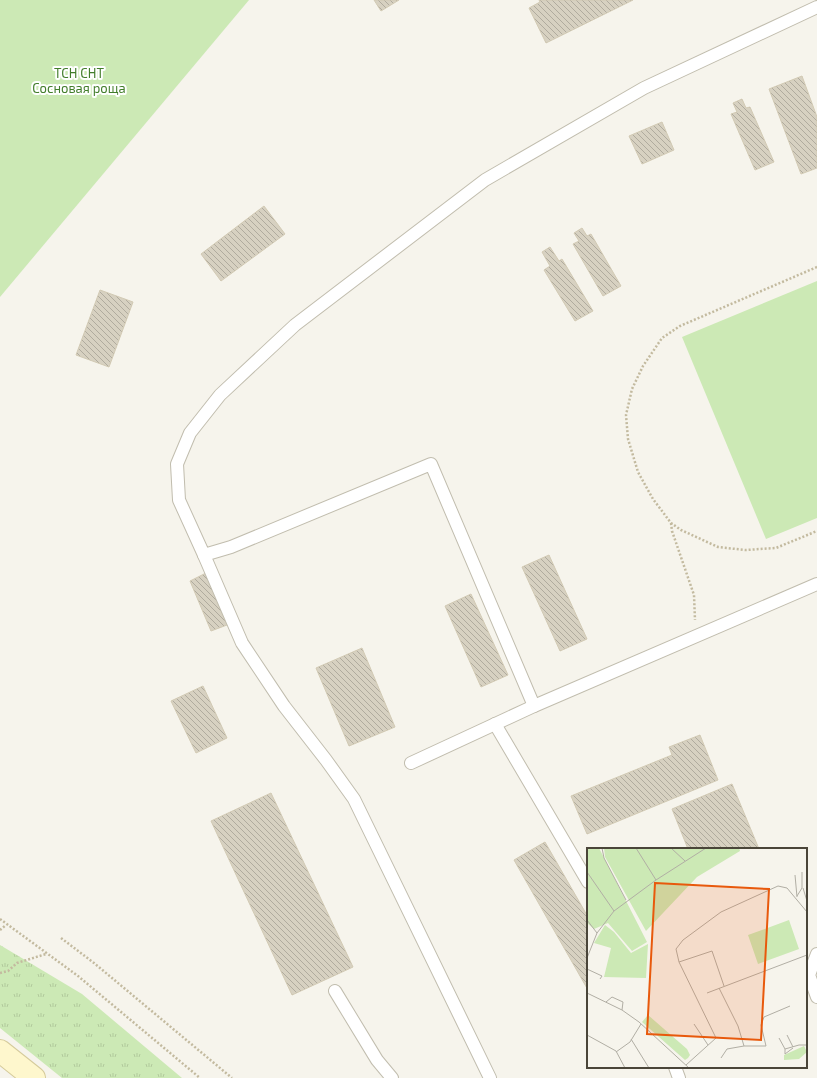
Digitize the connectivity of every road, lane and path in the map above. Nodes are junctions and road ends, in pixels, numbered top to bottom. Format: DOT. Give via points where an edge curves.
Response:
graph roads {
  1 [pos="817,7"];
  2 [pos="817,267"];
  3 [pos="671,523"];
  4 [pos="817,531"];
  5 [pos="204,555"];
  6 [pos="817,584"];
  7 [pos="695,636"];
  8 [pos="534,706"];
  9 [pos="495,724"];
  10 [pos="411,763"];
  11 [pos="587,880"];
  12 [pos="0,920"];
  13 [pos="6,925"];
  14 [pos="0,930"];
  15 [pos="61,938"];
  16 [pos="46,954"];
  17 [pos="817,954"];
  18 [pos="0,973"];
  19 [pos="335,991"];
  20 [pos="817,997"];
  21 [pos="0,1050"];
  22 [pos="675,1068"];
  23 [pos="34,1078"];
  24 [pos="200,1078"];
  25 [pos="232,1078"];
  26 [pos="392,1078"];
  27 [pos="490,1078"];
  28 [pos="679,1078"];
  1 -- 5 [label="lane" via="644,88 485,180 295,325 220,395 190,433 177,464 178,500"];
  2 -- 3 [label="path" via="680,326 662,338 643,366 632,389 626,415 628,439 638,472 653,499"];
  3 -- 4 [label="path" via="680,530 718,547 745,550 776,548"];
  3 -- 7 [label="path" via="694,595"];
  5 -- 8 [label="lane" via="231,547 431,464"];
  5 -- 27 [label="lane" via="242,643 284,706 354,799"];
  6 -- 7 [label="lane"];
  7 -- 8 [label="lane"];
  8 -- 9 [label="lane"];
  9 -- 10 [label="lane"];
  9 -- 11 [label="lane"];
  12 -- 13 [label="path"];
  13 -- 14 [label="path"];
  13 -- 16 [label="path"];
  15 -- 25 [label="path"];
  16 -- 18 [label="path" via="17,963 8,971"];
  16 -- 24 [label="path" via="78,976"];
  17 -- 20 [label="lane" via="809,975"];
  19 -- 26 [label="lane" via="377,1060"];
  21 -- 23 [label="street"];
  22 -- 28 [label="lane"];
}
